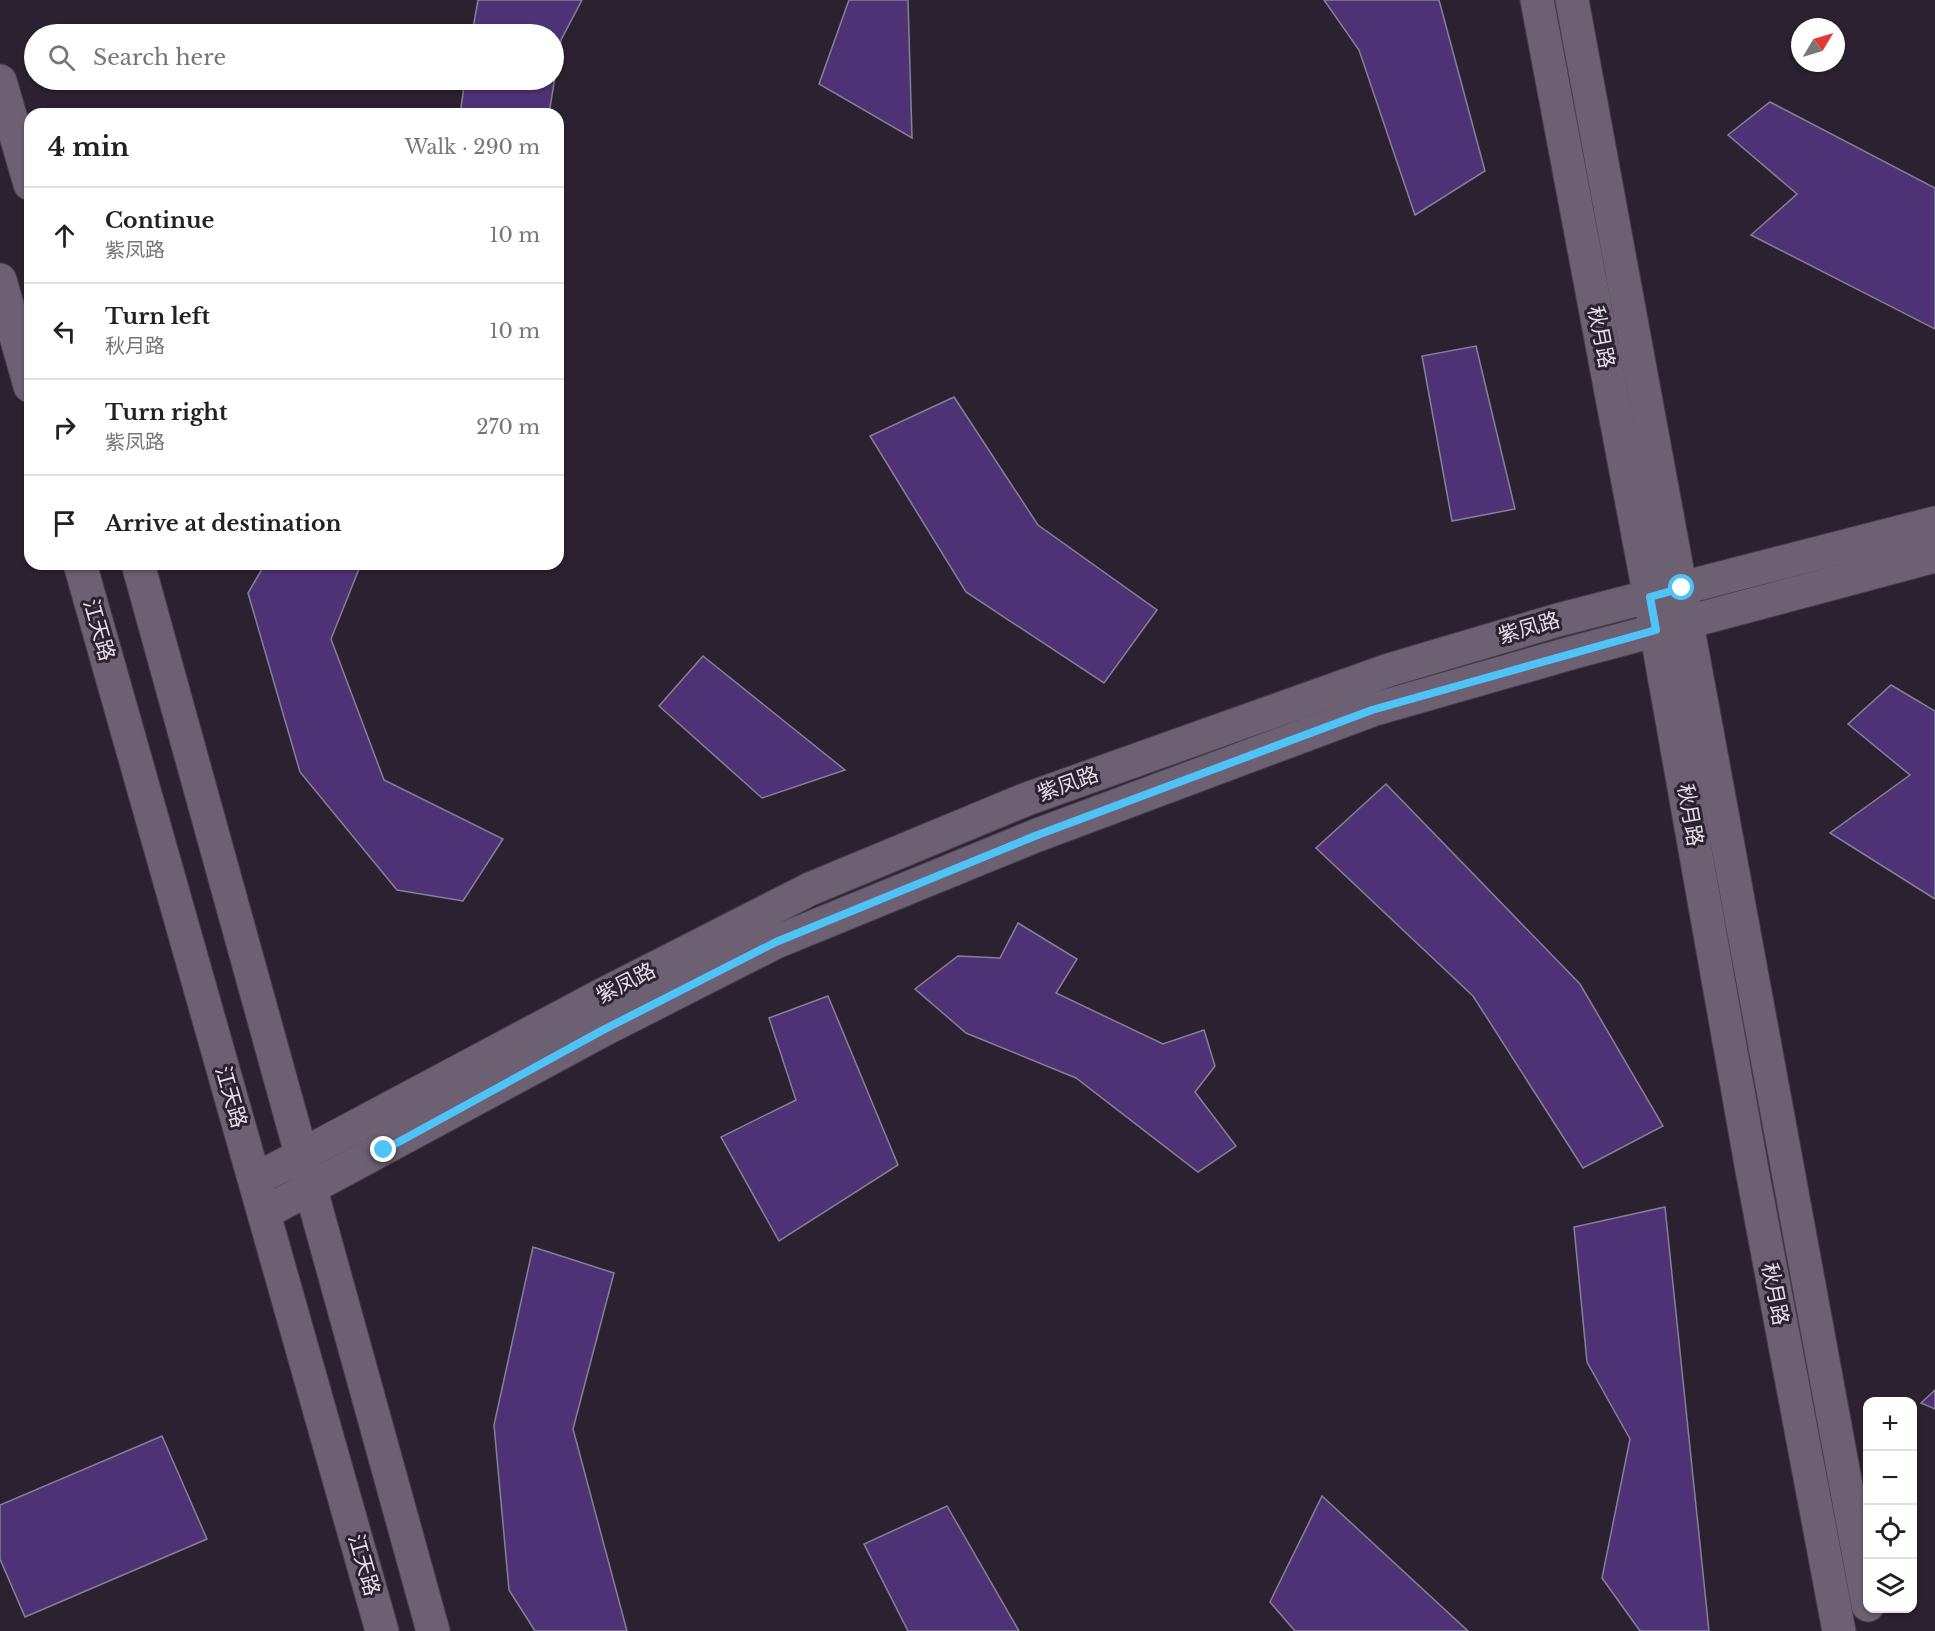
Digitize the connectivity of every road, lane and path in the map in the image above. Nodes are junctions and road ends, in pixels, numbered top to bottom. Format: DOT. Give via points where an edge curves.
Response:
graph roads {
  1 [pos="1536,0"];
  2 [pos="1572,0"];
  3 [pos="0,81"];
  4 [pos="24,163"];
  5 [pos="0,280"];
  6 [pos="24,365"];
  7 [pos="1935,523"];
  8 [pos="1935,556"];
  9 [pos="82,570"];
  10 [pos="140,570"];
  11 [pos="1682,588"];
  12 [pos="1650,597"];
  13 [pos="1689,621"];
  14 [pos="1656,630"];
  15 [pos="302,1155"];
  16 [pos="255,1180"];
  17 [pos="311,1188"];
  18 [pos="264,1213"];
  19 [pos="1863,1580"];
  20 [pos="1869,1613"];
  21 [pos="382,1631"];
  22 [pos="433,1631"];
  23 [pos="1839,1631"];
  24 [pos="1873,1631"];
  1 -- 12 [label="street, 秋月路"];
  2 -- 11 [label="street, 秋月路"];
  3 -- 4 [label="street"];
  5 -- 6 [label="street"];
  7 -- 11 [label="street, 紫凤路"];
  8 -- 13 [label="street, 紫凤路"];
  9 -- 16 [label="street, 江天路"];
  10 -- 15 [label="street"];
  11 -- 12 [label="street, 紫凤路"];
  11 -- 13 [label="street, 秋月路"];
  12 -- 14 [label="street, 秋月路"];
  12 -- 15 [label="street, 紫凤路" via="1378,673 1027,799 832,880"];
  13 -- 14 [label="street, 紫凤路"];
  13 -- 19 [label="street, 秋月路"];
  14 -- 17 [label="street, 紫凤路" via="1372,710 1035,836 787,938 603,1030"];
  14 -- 23 [label="street, 秋月路"];
  15 -- 16 [label="street, 紫凤路"];
  15 -- 17 [label="street"];
  16 -- 18 [label="street, 江天路"];
  17 -- 18 [label="street, 紫凤路"];
  17 -- 22 [label="street"];
  18 -- 21 [label="street, 江天路"];
  20 -- 24 [label="street, 秋月路"];
}
